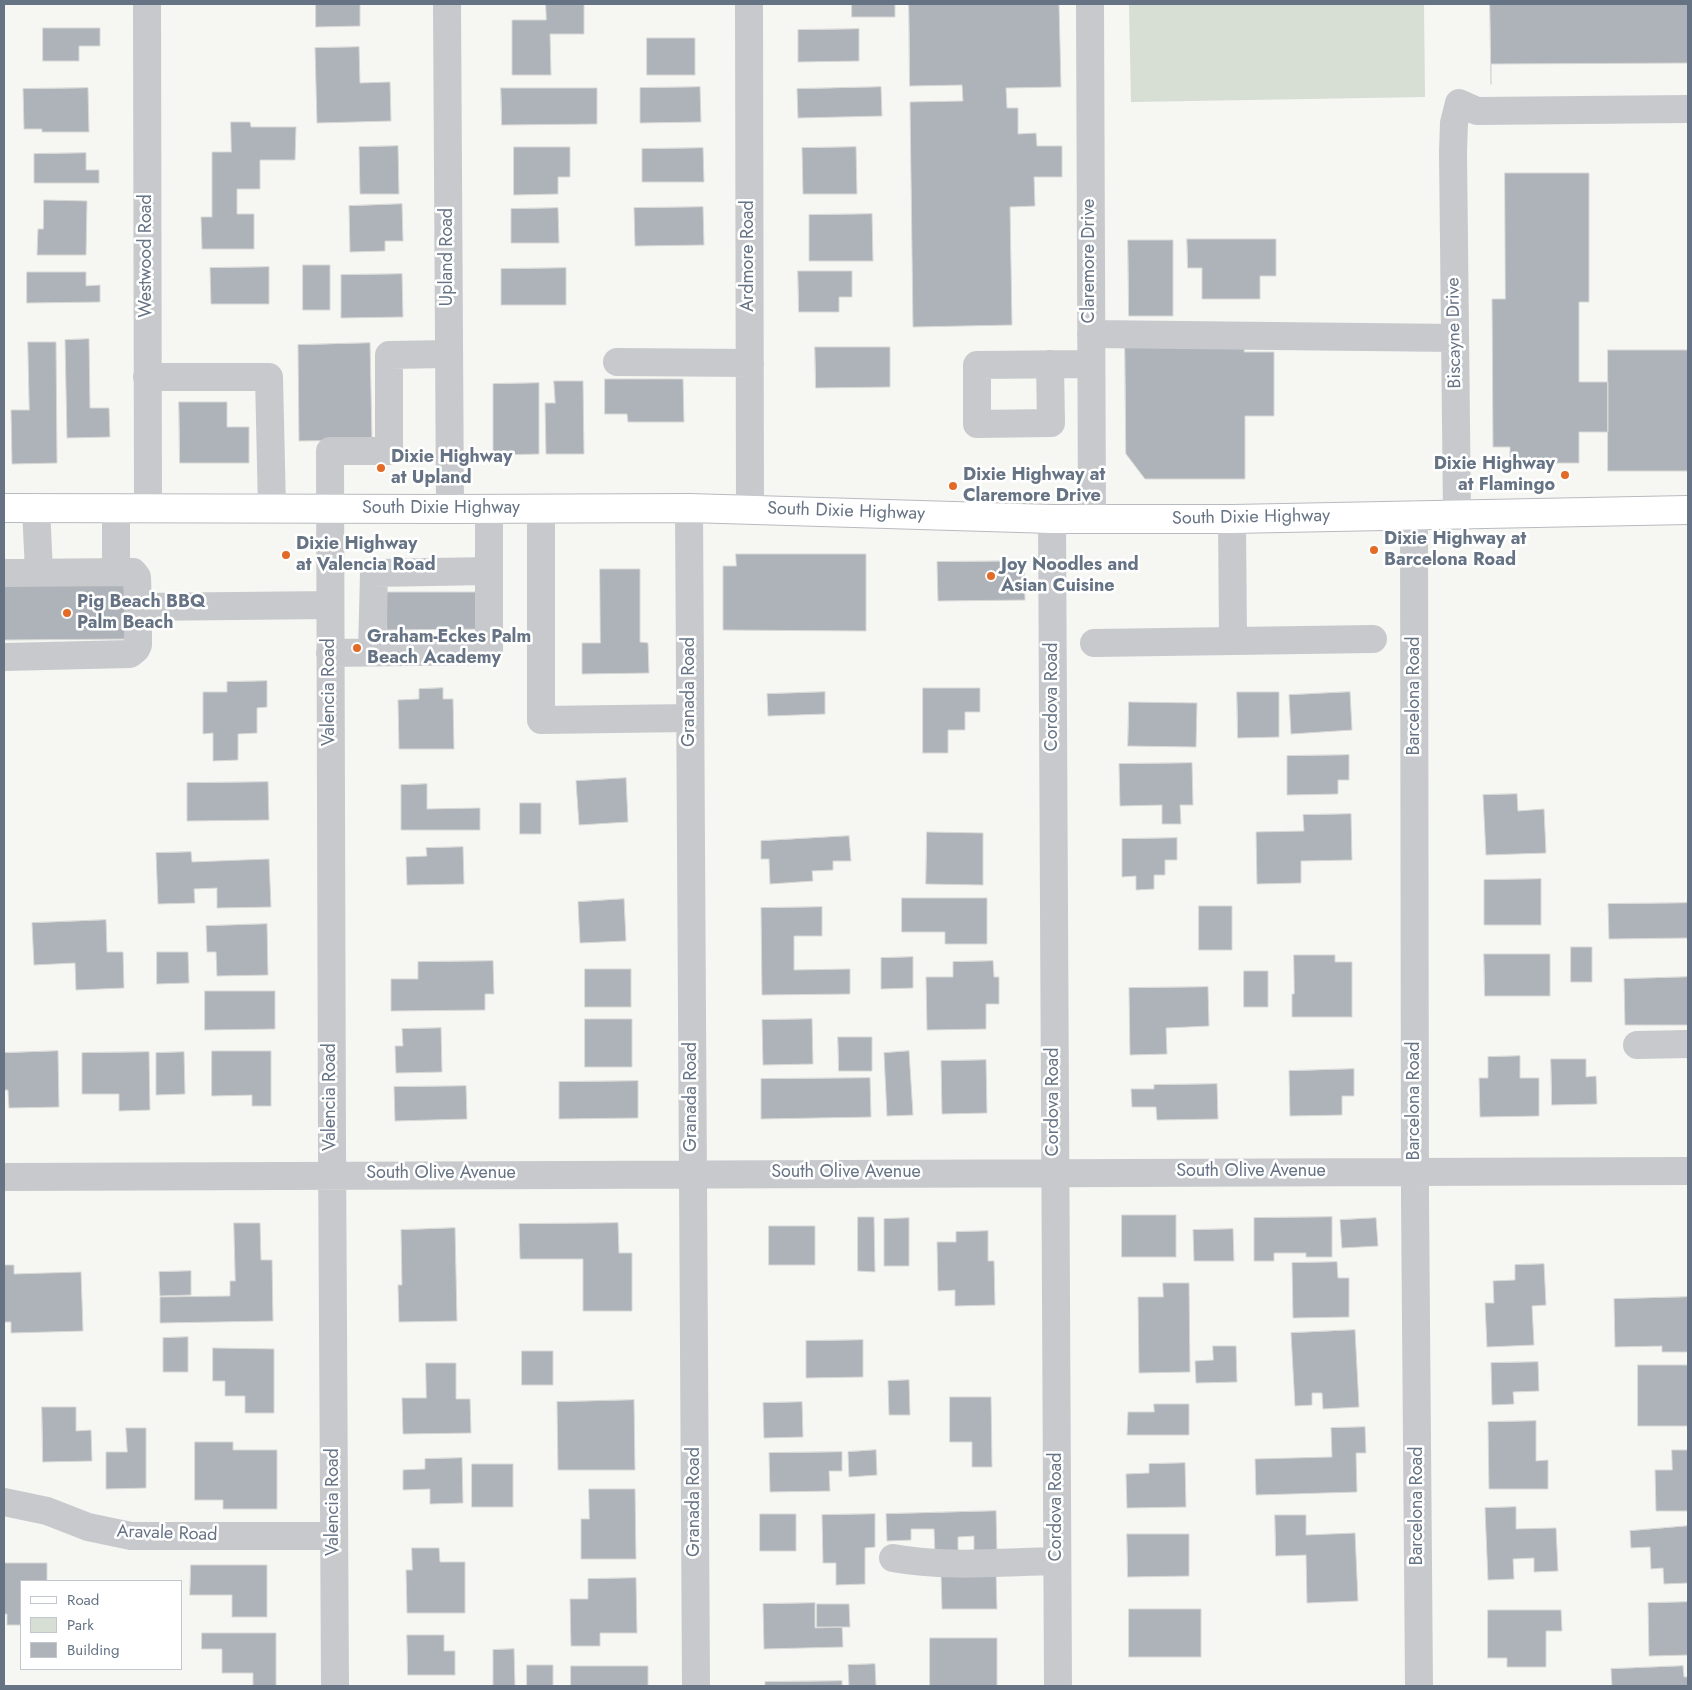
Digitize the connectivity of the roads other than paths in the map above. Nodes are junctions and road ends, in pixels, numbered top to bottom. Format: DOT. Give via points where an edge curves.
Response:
graph roads {
  1 [pos="147,4"];
  2 [pos="447,4"];
  3 [pos="749,4"];
  4 [pos="1090,4"];
  5 [pos="1688,109"];
  6 [pos="1091,334"];
  7 [pos="1455,338"];
  8 [pos="449,354"];
  9 [pos="617,362"];
  10 [pos="750,363"];
  11 [pos="1050,364"];
  12 [pos="1091,364"];
  13 [pos="148,378"];
  14 [pos="4,508"];
  15 [pos="36,508"];
  16 [pos="116,508"];
  17 [pos="148,508"];
  18 [pos="272,508"];
  19 [pos="330,508"];
  20 [pos="689,508"];
  21 [pos="450,509"];
  22 [pos="489,509"];
  23 [pos="541,509"];
  24 [pos="750,509"];
  25 [pos="1688,510"];
  26 [pos="1457,514"];
  27 [pos="1414,516"];
  28 [pos="1052,519"];
  29 [pos="1092,519"];
  30 [pos="1232,520"];
  31 [pos="489,571"];
  32 [pos="39,572"];
  33 [pos="116,572"];
  34 [pos="4,573"];
  35 [pos="330,604"];
  36 [pos="138,607"];
  37 [pos="1373,639"];
  38 [pos="1233,641"];
  39 [pos="1094,643"];
  40 [pos="330,652"];
  41 [pos="372,652"];
  42 [pos="4,657"];
  43 [pos="690,718"];
  44 [pos="1688,1044"];
  45 [pos="1637,1045"];
  46 [pos="1688,1171"];
  47 [pos="1415,1172"];
  48 [pos="1054,1173"];
  49 [pos="693,1174"];
  50 [pos="332,1175"];
  51 [pos="4,1177"];
  52 [pos="4,1502"];
  53 [pos="334,1536"];
  54 [pos="893,1558"];
  55 [pos="1057,1561"];
  56 [pos="335,1686"];
  57 [pos="696,1686"];
  58 [pos="1058,1686"];
  59 [pos="1419,1686"];
  1 -- 13 [label="street, Westwood Road"];
  2 -- 8 [label="street, Upland Road"];
  3 -- 10 [label="street, Ardmore Road"];
  4 -- 6 [label="street, Claremore Drive"];
  5 -- 7 [label="street, Biscayne Drive" via="1477,111 1459,103 1452,152"];
  6 -- 7 [label="street"];
  6 -- 12 [label="street, Claremore Drive"];
  7 -- 26 [label="street, Biscayne Drive"];
  8 -- 19 [label="street, Valencia Road" via="389,355 389,451 330,451"];
  8 -- 21 [label="street, Upland Road"];
  9 -- 10 [label="street"];
  10 -- 24 [label="street, Ardmore Road"];
  11 -- 11 [label="street" via="977,365 977,424 1051,423"];
  11 -- 12 [label="street"];
  12 -- 29 [label="street, Claremore Drive"];
  13 -- 17 [label="street, Westwood Road"];
  13 -- 18 [label="street" via="269,377"];
  14 -- 15 [label="main road, South Dixie Highway"];
  15 -- 16 [label="main road, South Dixie Highway"];
  15 -- 32 [label="street"];
  16 -- 17 [label="main road, South Dixie Highway"];
  16 -- 33 [label="street"];
  17 -- 18 [label="main road, South Dixie Highway"];
  18 -- 19 [label="main road, South Dixie Highway"];
  19 -- 21 [label="main road, South Dixie Highway"];
  19 -- 35 [label="street, Valencia Road"];
  20 -- 23 [label="main road, South Dixie Highway"];
  20 -- 24 [label="main road, South Dixie Highway"];
  20 -- 43 [label="street, Granada Road"];
  21 -- 22 [label="main road, South Dixie Highway"];
  22 -- 23 [label="main road, South Dixie Highway"];
  22 -- 31 [label="street"];
  23 -- 43 [label="street" via="541,720"];
  24 -- 28 [label="main road, South Dixie Highway"];
  25 -- 26 [label="main road, South Dixie Highway"];
  26 -- 27 [label="main road, South Dixie Highway"];
  27 -- 30 [label="main road, South Dixie Highway"];
  27 -- 47 [label="street, Barcelona Road"];
  28 -- 29 [label="main road, South Dixie Highway"];
  28 -- 48 [label="street, Cordova Road"];
  29 -- 30 [label="main road, South Dixie Highway"];
  30 -- 38 [label="street"];
  31 -- 41 [label="street" via="374,573"];
  31 -- 41 [label="street" via="489,650"];
  32 -- 33 [label="street"];
  32 -- 34 [label="street"];
  33 -- 36 [label="street" via="133,572 137,577"];
  35 -- 36 [label="street"];
  35 -- 40 [label="street, Valencia Road"];
  36 -- 42 [label="street" via="138,645 130,654"];
  37 -- 38 [label="street"];
  38 -- 39 [label="street"];
  40 -- 41 [label="street"];
  40 -- 50 [label="street, Valencia Road"];
  43 -- 49 [label="street, Granada Road"];
  44 -- 45 [label="street"];
  46 -- 47 [label="street, South Olive Avenue"];
  47 -- 48 [label="street, South Olive Avenue"];
  47 -- 59 [label="street, Barcelona Road"];
  48 -- 49 [label="street, South Olive Avenue"];
  48 -- 55 [label="street, Cordova Road"];
  49 -- 50 [label="street, South Olive Avenue"];
  49 -- 57 [label="street, Granada Road"];
  50 -- 51 [label="street, South Olive Avenue"];
  50 -- 53 [label="street, Valencia Road"];
  52 -- 53 [label="street, Aravale Road" via="131,1536"];
  53 -- 56 [label="street, Valencia Road"];
  54 -- 55 [label="street" via="941,1564"];
  55 -- 58 [label="street, Cordova Road"];
}
